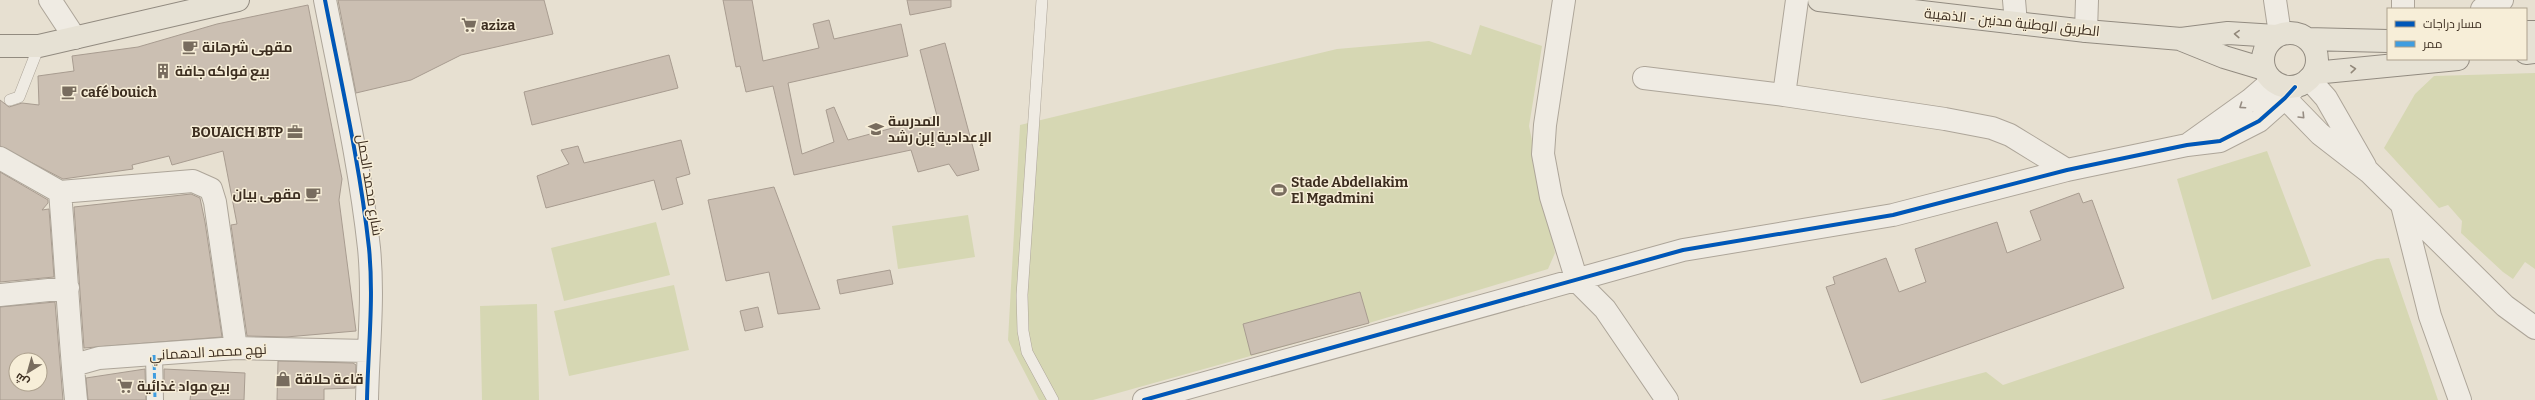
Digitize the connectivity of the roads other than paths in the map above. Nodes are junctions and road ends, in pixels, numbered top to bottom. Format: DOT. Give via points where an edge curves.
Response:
graph roads {
  1 [pos="50,0"];
  2 [pos="238,0"];
  3 [pos="325,0"];
  4 [pos="1042,0"];
  5 [pos="1564,0"];
  6 [pos="1797,0"];
  7 [pos="1819,0"];
  8 [pos="2014,0"];
  9 [pos="2087,0"];
  10 [pos="2275,0"];
  11 [pos="2502,0"];
  12 [pos="1878,4"];
  13 [pos="2484,8"];
  14 [pos="2016,22"];
  15 [pos="2535,22"];
  16 [pos="2086,31"];
  17 [pos="2527,31"];
  18 [pos="2278,35"];
  19 [pos="76,38"];
  20 [pos="2181,39"];
  21 [pos="2307,39"];
  22 [pos="2387,41"];
  23 [pos="0,46"];
  24 [pos="39,46"];
  25 [pos="2451,60"];
  26 [pos="1644,78"];
  27 [pos="2288,82"];
  28 [pos="1784,95"];
  29 [pos="10,100"];
  30 [pos="0,158"];
  31 [pos="2067,170"];
  32 [pos="2369,172"];
  33 [pos="60,192"];
  34 [pos="2402,205"];
  35 [pos="1577,281"];
  36 [pos="68,288"];
  37 [pos="0,295"];
  38 [pos="2535,328"];
  39 [pos="236,348"];
  40 [pos="368,351"];
  41 [pos="154,355"];
  42 [pos="74,366"];
  43 [pos="76,400"];
  44 [pos="155,400"];
  45 [pos="368,400"];
  46 [pos="1053,400"];
  47 [pos="1144,400"];
  48 [pos="1668,400"];
  49 [pos="2460,400"];
  1 -- 19 [label="street"];
  2 -- 19 [label="main road"];
  3 -- 40 [label="street, شارع محمد الجمل" via="361,186 369,248 372,305"];
  4 -- 46 [label="lane" via="1023,302 1027,352"];
  5 -- 35 [label="street" via="1543,154 1552,197"];
  6 -- 28 [label="street"];
  7 -- 12 [label="main road, الطريق الوطنية مدنين - الذهيبة"];
  8 -- 14 [label="street"];
  9 -- 16 [label="street"];
  10 -- 18 [label="street"];
  11 -- 13 [label="street"];
  12 -- 14 [label="main road, الطريق الوطنية مدنين - الذهيبة"];
  14 -- 16 [label="main road, الطريق الوطنية مدنين - الذهيبة"];
  15 -- 17 [label="street"];
  16 -- 20 [label="main road, الطريق الوطنية مدنين - الذهيبة"];
  18 -- 20 [label="main road, الطريق الوطنية مدنين - الذهيبة, one-way" via="2228,33"];
  18 -- 21 [label="main road" via="2299,34"];
  18 -- 27 [label="main road" via="2263,54"];
  19 -- 24 [label="main road"];
  20 -- 27 [label="main road, الطريق الوطنية مدنين - الذهيبة"];
  21 -- 22 [label="main road"];
  21 -- 27 [label="main road" via="2317,58"];
  23 -- 24 [label="main road"];
  24 -- 29 [label="lane" via="20,97"];
  27 -- 25 [label="main road, الطريق الوطنية مدنين - الذهيبة, one-way"];
  26 -- 28 [label="street"];
  27 -- 31 [label="street" via="2250,100 2187,145"];
  27 -- 32 [label="street, one-way" via="2320,134"];
  27 -- 32 [label="street" via="2326,98"];
  28 -- 31 [label="street" via="1992,128 2010,135"];
  30 -- 33 [label="street"];
  31 -- 35 [label="street" via="1893,215 1683,250"];
  32 -- 34 [label="street"];
  33 -- 36 [label="street"];
  33 -- 39 [label="street" via="193,181 211,188 216,202"];
  34 -- 38 [label="street" via="2505,306"];
  34 -- 49 [label="street" via="2430,316"];
  35 -- 47 [label="street"];
  35 -- 48 [label="street" via="1605,309"];
  36 -- 37 [label="street"];
  36 -- 42 [label="street" via="70,351"];
  39 -- 40 [label="street, نهج محمد الدهماني"];
  39 -- 41 [label="street, نهج محمد الدهماني"];
  40 -- 45 [label="street, شارع محمد الجمل"];
  41 -- 42 [label="street, نهج محمد الدهماني" via="99,358"];
  41 -- 44 [label="street"];
  42 -- 43 [label="street"];
}
